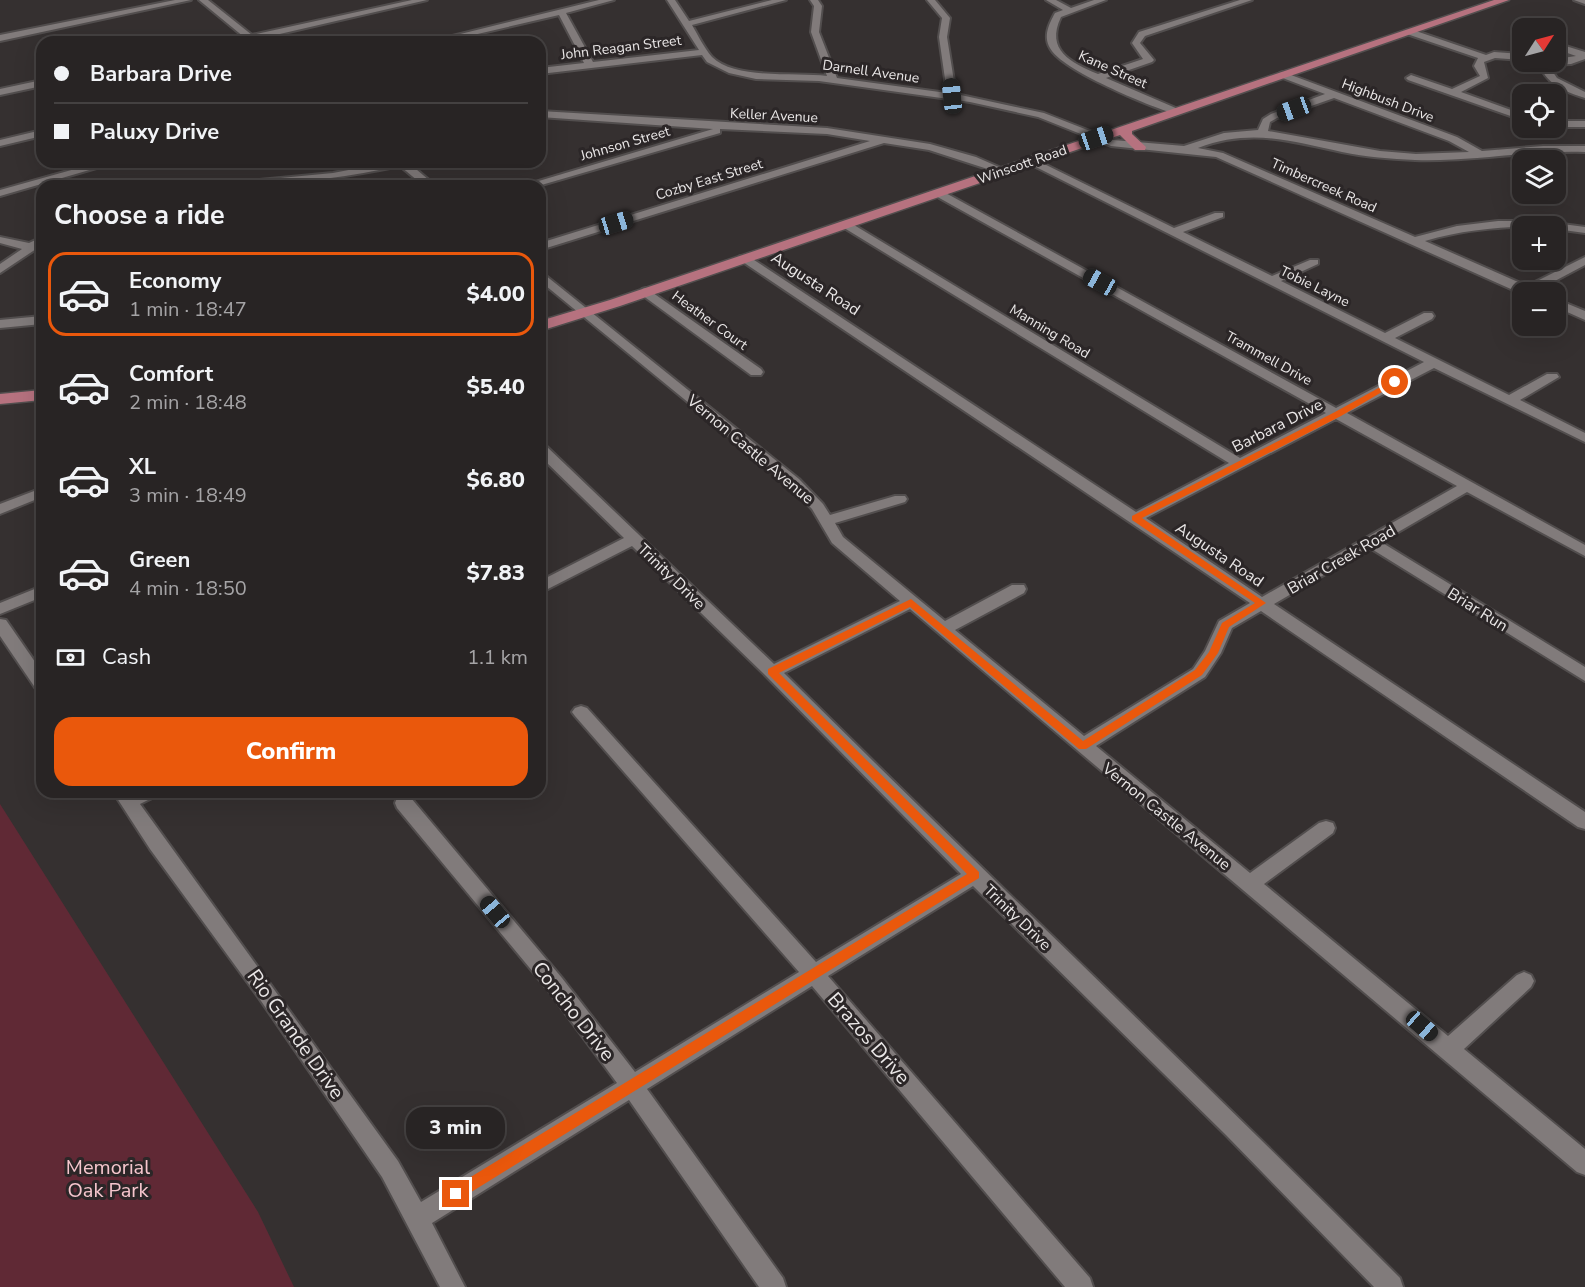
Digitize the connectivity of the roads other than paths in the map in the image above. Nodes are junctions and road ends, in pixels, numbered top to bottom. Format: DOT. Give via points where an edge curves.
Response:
graph roads {
  1 [pos="187,0"];
  2 [pos="203,0"];
  3 [pos="423,0"];
  4 [pos="610,0"];
  5 [pos="670,0"];
  6 [pos="783,0"];
  7 [pos="814,0"];
  8 [pos="1050,0"];
  9 [pos="1102,0"];
  10 [pos="1248,0"];
  11 [pos="1504,0"];
  12 [pos="1578,0"];
  13 [pos="936,1"];
  14 [pos="1585,2"];
  15 [pos="1069,10"];
  16 [pos="561,11"];
  17 [pos="686,24"];
  18 [pos="1410,32"];
  19 [pos="249,36"];
  20 [pos="271,36"];
  21 [pos="457,36"];
  22 [pos="0,38"];
  23 [pos="1566,49"];
  24 [pos="705,52"];
  25 [pos="1512,55"];
  26 [pos="1585,56"];
  27 [pos="1486,58"];
  28 [pos="1566,61"];
  29 [pos="590,66"];
  30 [pos="546,71"];
  31 [pos="1547,72"];
  32 [pos="1283,75"];
  33 [pos="1096,78"];
  34 [pos="1411,78"];
  35 [pos="833,79"];
  36 [pos="36,84"];
  37 [pos="0,92"];
  38 [pos="1452,93"];
  39 [pos="1335,94"];
  40 [pos="1585,95"];
  41 [pos="952,96"];
  42 [pos="1175,111"];
  43 [pos="546,114"];
  44 [pos="1512,114"];
  45 [pos="576,117"];
  46 [pos="1566,124"];
  47 [pos="1585,124"];
  48 [pos="546,125"];
  49 [pos="731,126"];
  50 [pos="1126,128"];
  51 [pos="1262,133"];
  52 [pos="36,134"];
  53 [pos="1096,138"];
  54 [pos="886,139"];
  55 [pos="0,143"];
  56 [pos="1140,147"];
  57 [pos="1585,149"];
  58 [pos="1185,150"];
  59 [pos="1482,155"];
  60 [pos="1032,161"];
  61 [pos="90,168"];
  62 [pos="373,168"];
  63 [pos="410,168"];
  64 [pos="1003,171"];
  65 [pos="47,180"];
  66 [pos="291,180"];
  67 [pos="424,180"];
  68 [pos="546,180"];
  69 [pos="36,183"];
  70 [pos="0,193"];
  71 [pos="938,193"];
  72 [pos="1219,215"];
  73 [pos="845,224"];
  74 [pos="1585,230"];
  75 [pos="1173,232"];
  76 [pos="0,240"];
  77 [pos="1414,241"];
  78 [pos="36,244"];
  79 [pos="546,245"];
  80 [pos="30,247"];
  81 [pos="744,258"];
  82 [pos="1585,260"];
  83 [pos="1314,262"];
  84 [pos="0,269"];
  85 [pos="546,280"];
  86 [pos="1271,281"];
  87 [pos="1546,282"];
  88 [pos="1512,285"];
  89 [pos="646,292"];
  90 [pos="1566,307"];
  91 [pos="586,312"];
  92 [pos="1428,316"];
  93 [pos="1585,316"];
  94 [pos="36,321"];
  95 [pos="0,324"];
  96 [pos="546,324"];
  97 [pos="1385,338"];
  98 [pos="1435,362"];
  99 [pos="756,372"];
  100 [pos="1552,377"];
  101 [pos="36,396"];
  102 [pos="0,399"];
  103 [pos="1510,400"];
  104 [pos="1338,414"];
  105 [pos="1585,438"];
  106 [pos="546,454"];
  107 [pos="1240,464"];
  108 [pos="1467,486"];
  109 [pos="36,494"];
  110 [pos="900,499"];
  111 [pos="0,509"];
  112 [pos="1136,518"];
  113 [pos="826,521"];
  114 [pos="634,539"];
  115 [pos="1370,542"];
  116 [pos="1585,551"];
  117 [pos="546,585"];
  118 [pos="1017,589"];
  119 [pos="36,594"];
  120 [pos="911,602"];
  121 [pos="1262,603"];
  122 [pos="0,609"];
  123 [pos="0,624"];
  124 [pos="943,629"];
  125 [pos="772,672"];
  126 [pos="1585,675"];
  127 [pos="36,676"];
  128 [pos="581,712"];
  129 [pos="1082,746"];
  130 [pos="134,798"];
  131 [pos="404,803"];
  132 [pos="1585,822"];
  133 [pos="1326,828"];
  134 [pos="975,875"];
  135 [pos="1250,884"];
  136 [pos="813,973"];
  137 [pos="1524,981"];
  138 [pos="1449,1049"];
  139 [pos="631,1085"];
  140 [pos="1585,1164"];
  141 [pos="417,1218"];
  142 [pos="453,1287"];
  143 [pos="774,1287"];
  144 [pos="1081,1287"];
  145 [pos="1392,1287"];
  1 -- 22 [label="street"];
  2 -- 19 [label="street"];
  3 -- 20 [label="street"];
  4 -- 16 [label="street"];
  5 -- 17 [label="street, Darnell Avenue"];
  6 -- 17 [label="street, John Reagan Street"];
  7 -- 35 [label="street" via="818,6 815,32"];
  8 -- 15 [label="street"];
  9 -- 15 [label="street"];
  10 -- 33 [label="street" via="1142,34 1136,43 1149,60"];
  11 -- 18 [label="main road, Winscott Road"];
  12 -- 14 [label="street"];
  13 -- 41 [label="street" via="946,18 943,37"];
  15 -- 33 [label="street, Kane Street" via="1053,22 1054,51 1065,62"];
  16 -- 21 [label="street"];
  16 -- 29 [label="street"];
  17 -- 24 [label="street, Darnell Avenue"];
  18 -- 27 [label="street"];
  18 -- 32 [label="main road, Winscott Road"];
  23 -- 26 [label="street"];
  24 -- 29 [label="street, John Reagan Street"];
  24 -- 35 [label="street, Darnell Avenue" via="718,65 743,74"];
  25 -- 27 [label="street"];
  26 -- 28 [label="street"];
  27 -- 38 [label="street" via="1480,60 1479,66 1485,76"];
  29 -- 30 [label="street, John Reagan Street"];
  31 -- 40 [label="street" via="1553,81"];
  32 -- 39 [label="street, Highbush Drive"];
  32 -- 42 [label="main road, Winscott Road"];
  33 -- 42 [label="street, Kane Street"];
  34 -- 38 [label="street"];
  35 -- 41 [label="street, Darnell Avenue"];
  36 -- 37 [label="street"];
  38 -- 44 [label="street"];
  39 -- 51 [label="street" via="1274,116 1266,121"];
  39 -- 59 [label="street, Highbush Drive" via="1453,139"];
  41 -- 53 [label="street, Darnell Avenue" via="1032,112"];
  42 -- 50 [label="main road, Winscott Road"];
  43 -- 45 [label="street, Keller Avenue"];
  45 -- 48 [label="street"];
  45 -- 49 [label="street, Keller Avenue"];
  46 -- 47 [label="street"];
  49 -- 54 [label="street, Keller Avenue" via="827,131"];
  49 -- 68 [label="street, Johnson Street"];
  50 -- 53 [label="main road, Winscott Road"];
  50 -- 56 [label="main road" via="1126,135"];
  51 -- 58 [label="street" via="1224,136"];
  51 -- 59 [label="street" via="1379,154"];
  52 -- 55 [label="street"];
  53 -- 56 [label="street, Timbercreek Road"];
  53 -- 60 [label="main road, Winscott Road"];
  54 -- 64 [label="street, Keller Avenue" via="952,153"];
  54 -- 79 [label="street, Cozby East Street"];
  56 -- 58 [label="street, Timbercreek Road"];
  57 -- 59 [label="street"];
  58 -- 77 [label="street, Timbercreek Road" via="1233,160"];
  60 -- 64 [label="main road, Winscott Road"];
  60 -- 75 [label="street, Tobie Layne"];
  61 -- 65 [label="street"];
  62 -- 66 [label="street"];
  63 -- 67 [label="street"];
  64 -- 71 [label="main road, Winscott Road"];
  69 -- 70 [label="street"];
  71 -- 73 [label="main road, Winscott Road"];
  71 -- 104 [label="street, Trammell Drive"];
  72 -- 75 [label="street"];
  73 -- 81 [label="main road, Winscott Road"];
  73 -- 107 [label="street, Manning Road"];
  74 -- 77 [label="street" via="1555,225 1491,224 1463,227"];
  75 -- 86 [label="street, Tobie Layne"];
  76 -- 80 [label="street"];
  77 -- 88 [label="street, Timbercreek Road"];
  78 -- 80 [label="street"];
  80 -- 84 [label="street"];
  81 -- 89 [label="main road, Winscott Road"];
  81 -- 112 [label="street, Augusta Road"];
  82 -- 87 [label="street"];
  83 -- 86 [label="street"];
  85 -- 91 [label="street, Vernon Castle Avenue"];
  86 -- 97 [label="street, Tobie Layne"];
  89 -- 91 [label="main road, Winscott Road"];
  89 -- 99 [label="street, Heather Court"];
  90 -- 93 [label="street"];
  91 -- 96 [label="main road, Winscott Road"];
  91 -- 113 [label="street, Vernon Castle Avenue" via="794,482"];
  92 -- 97 [label="street"];
  94 -- 95 [label="street"];
  97 -- 98 [label="street, Tobie Layne"];
  98 -- 103 [label="street, Tobie Layne"];
  98 -- 104 [label="street, Barbara Drive"];
  100 -- 103 [label="street"];
  101 -- 102 [label="main road"];
  103 -- 105 [label="street, Tobie Layne"];
  104 -- 107 [label="street, Barbara Drive"];
  104 -- 108 [label="street, Trammell Drive"];
  106 -- 114 [label="street, Trinity Drive"];
  107 -- 112 [label="street, Barbara Drive"];
  108 -- 115 [label="street, Briar Creek Road"];
  108 -- 116 [label="street, Trammell Drive"];
  109 -- 111 [label="street"];
  110 -- 113 [label="street"];
  112 -- 121 [label="street, Augusta Road"];
  113 -- 120 [label="street, Vernon Castle Avenue" via="837,540"];
  114 -- 117 [label="street"];
  114 -- 125 [label="street, Trinity Drive"];
  115 -- 121 [label="street, Briar Creek Road"];
  115 -- 126 [label="street, Briar Run"];
  118 -- 124 [label="street"];
  119 -- 122 [label="street"];
  120 -- 124 [label="street, Vernon Castle Avenue"];
  120 -- 125 [label="street"];
  121 -- 129 [label="street, Briar Creek Road" via="1225,625 1199,673"];
  121 -- 132 [label="street, Augusta Road"];
  123 -- 127 [label="street"];
  124 -- 129 [label="street, Vernon Castle Avenue"];
  125 -- 134 [label="street, Trinity Drive"];
  128 -- 136 [label="street, Brazos Drive"];
  129 -- 135 [label="street, Vernon Castle Avenue"];
  130 -- 141 [label="street, Rio Grande Drive" via="157,844 390,1169"];
  131 -- 139 [label="street, Concho Drive" via="555,984"];
  133 -- 135 [label="street"];
  134 -- 136 [label="street"];
  134 -- 145 [label="street, Trinity Drive"];
  135 -- 138 [label="street, Vernon Castle Avenue"];
  136 -- 139 [label="street"];
  136 -- 144 [label="street, Brazos Drive"];
  137 -- 138 [label="street"];
  138 -- 140 [label="street, Vernon Castle Avenue"];
  139 -- 141 [label="street"];
  139 -- 143 [label="street, Concho Drive"];
  141 -- 142 [label="street, Rio Grande Drive"];
}
